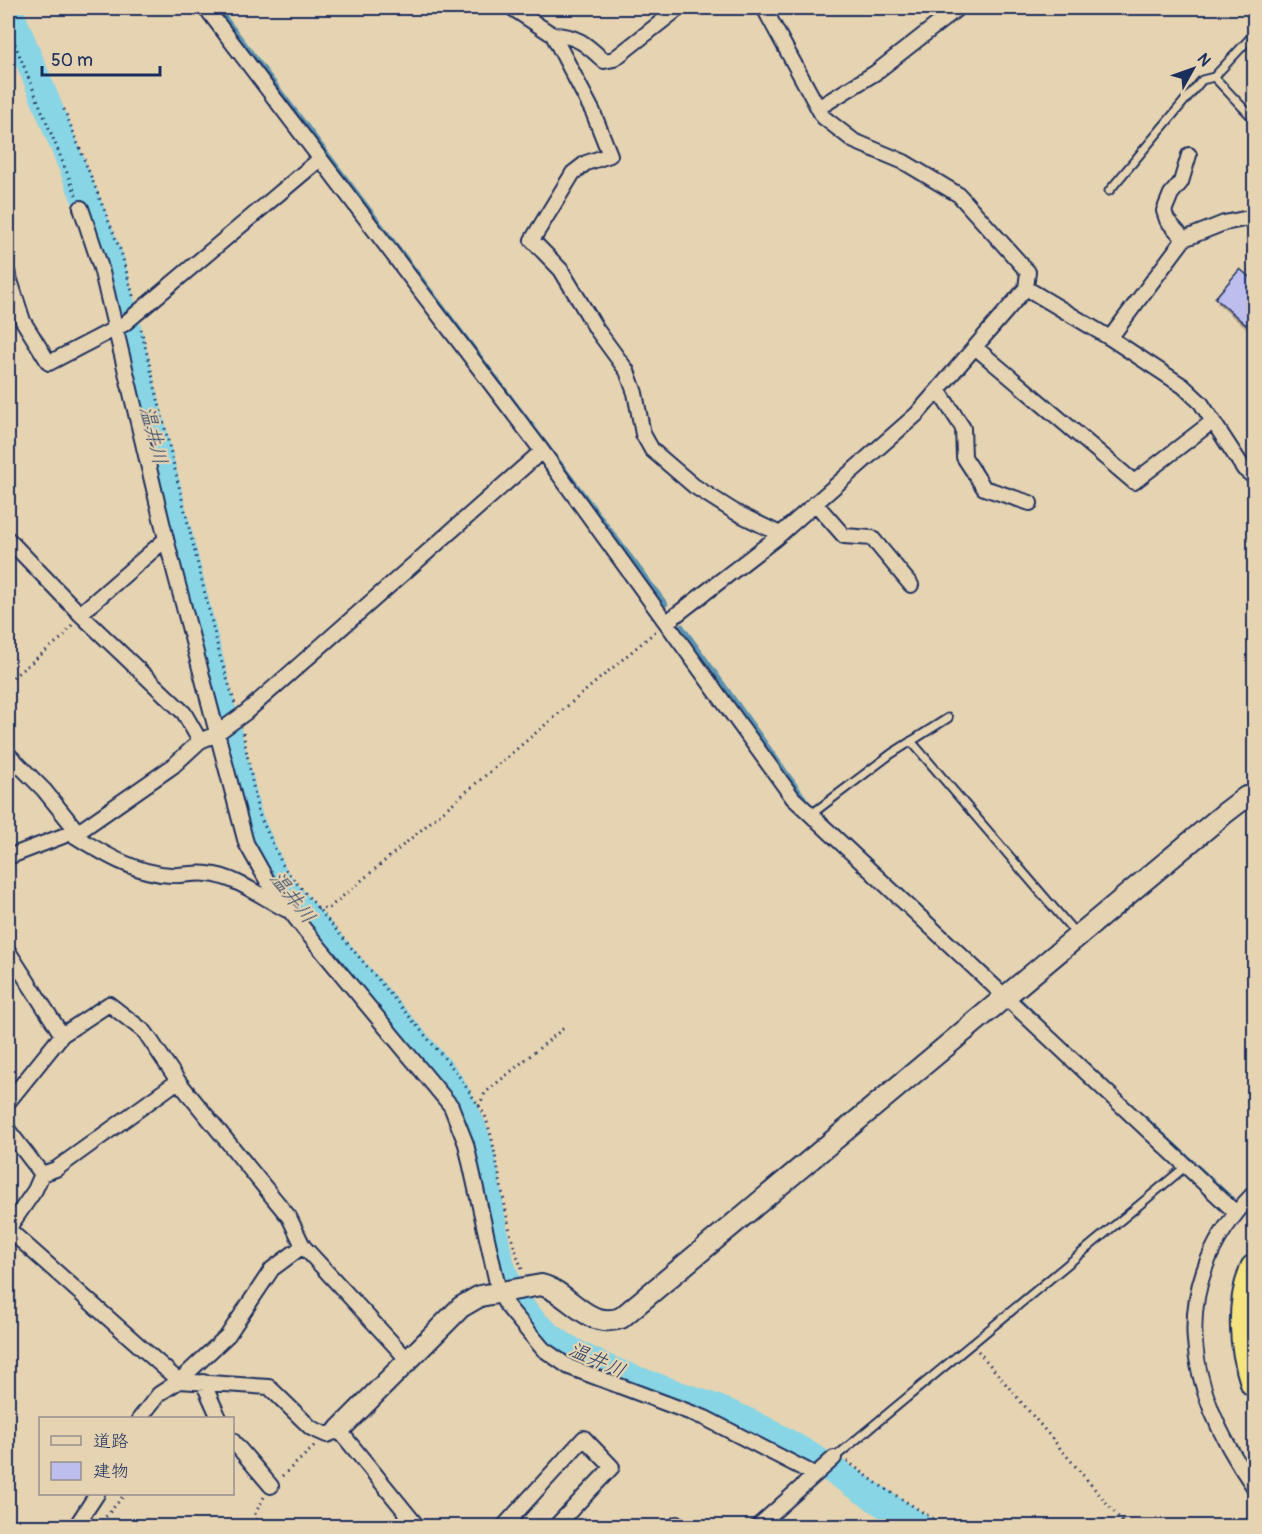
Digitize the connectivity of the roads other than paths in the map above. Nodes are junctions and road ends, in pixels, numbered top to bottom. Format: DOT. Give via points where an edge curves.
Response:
graph roads {
  1 [pos="206,8"];
  2 [pos="512,8"];
  3 [pos="679,8"];
  4 [pos="764,8"];
  5 [pos="958,8"];
  6 [pos="1254,34"];
  7 [pos="553,35"];
  8 [pos="1214,77"];
  9 [pos="818,108"];
  10 [pos="1254,116"];
  11 [pos="1188,155"];
  12 [pos="320,159"];
  13 [pos="1109,191"];
  14 [pos="81,208"];
  15 [pos="1254,217"];
  16 [pos="1184,239"];
  17 [pos="8,274"];
  18 [pos="1026,288"];
  19 [pos="116,330"];
  20 [pos="1110,338"];
  21 [pos="976,348"];
  22 [pos="938,390"];
  23 [pos="1213,421"];
  24 [pos="542,451"];
  25 [pos="1254,477"];
  26 [pos="815,503"];
  27 [pos="1030,503"];
  28 [pos="780,534"];
  29 [pos="166,538"];
  30 [pos="8,539"];
  31 [pos="911,585"];
  32 [pos="80,614"];
  33 [pos="667,622"];
  34 [pos="948,718"];
  35 [pos="218,732"];
  36 [pos="200,741"];
  37 [pos="911,741"];
  38 [pos="8,754"];
  39 [pos="1252,794"];
  40 [pos="809,816"];
  41 [pos="74,832"];
  42 [pos="8,857"];
  43 [pos="292,913"];
  44 [pos="1077,935"];
  45 [pos="8,951"];
  46 [pos="1003,997"];
  47 [pos="62,1035"];
  48 [pos="178,1081"];
  49 [pos="8,1101"];
  50 [pos="8,1130"];
  51 [pos="1185,1167"];
  52 [pos="42,1173"];
  53 [pos="1254,1193"];
  54 [pos="1235,1212"];
  55 [pos="8,1229"];
  56 [pos="303,1246"];
  57 [pos="1254,1268"];
  58 [pos="514,1289"];
  59 [pos="407,1359"];
  60 [pos="179,1380"];
  61 [pos="203,1382"];
  62 [pos="1254,1383"];
  63 [pos="142,1417"];
  64 [pos="218,1417"];
  65 [pos="333,1432"];
  66 [pos="234,1442"];
  67 [pos="836,1457"];
  68 [pos="816,1472"];
  69 [pos="271,1486"];
  70 [pos="1254,1486"];
  71 [pos="95,1495"];
  72 [pos="76,1527"];
  73 [pos="417,1527"];
  74 [pos="504,1527"];
  75 [pos="556,1527"];
  76 [pos="675,1527"];
  77 [pos="680,1527"];
  78 [pos="758,1527"];
  1 -- 12 [label="street"];
  2 -- 7 [label="street"];
  3 -- 7 [label="street" via="614,59 604,60 584,42 569,35"];
  4 -- 9 [label="street"];
  5 -- 9 [label="street" via="875,73"];
  6 -- 8 [label="lane"];
  7 -- 28 [label="street" via="593,112 610,155 586,163 573,173 532,240 561,270 627,371 643,434 652,450 694,486"];
  8 -- 10 [label="lane"];
  8 -- 13 [label="lane" via="1202,80"];
  9 -- 18 [label="street" via="854,141 904,162 959,195 1028,272"];
  11 -- 16 [label="street" via="1181,182 1164,211"];
  12 -- 19 [label="street"];
  12 -- 24 [label="street"];
  14 -- 19 [label="street" via="102,268"];
  15 -- 16 [label="street" via="1224,223"];
  16 -- 20 [label="street"];
  17 -- 19 [label="street" via="23,321 49,363"];
  18 -- 20 [label="street"];
  18 -- 21 [label="street"];
  19 -- 29 [label="street"];
  20 -- 23 [label="street" via="1183,386"];
  21 -- 22 [label="street"];
  21 -- 23 [label="street" via="1134,482"];
  22 -- 26 [label="street" via="917,414"];
  22 -- 27 [label="street" via="963,428 964,457 984,488"];
  23 -- 25 [label="street" via="1244,469"];
  24 -- 33 [label="street"];
  24 -- 35 [label="street"];
  26 -- 28 [label="street"];
  26 -- 31 [label="street" via="844,536 872,538"];
  28 -- 33 [label="street"];
  29 -- 32 [label="street"];
  29 -- 35 [label="street"];
  30 -- 32 [label="street"];
  32 -- 36 [label="street" via="184,713"];
  33 -- 40 [label="street"];
  34 -- 37 [label="lane"];
  35 -- 36 [label="street"];
  35 -- 43 [label="street" via="246,843 269,884"];
  36 -- 41 [label="street" via="173,766"];
  37 -- 40 [label="lane"];
  37 -- 44 [label="lane"];
  38 -- 41 [label="street" via="44,790"];
  39 -- 44 [label="street"];
  40 -- 46 [label="street"];
  41 -- 42 [label="street"];
  41 -- 43 [label="street" via="107,856 140,870 171,876 208,873"];
  43 -- 58 [label="street" via="451,1106"];
  44 -- 46 [label="street"];
  45 -- 47 [label="street"];
  46 -- 51 [label="street"];
  46 -- 58 [label="street" via="621,1318 611,1322 587,1315 549,1287"];
  47 -- 48 [label="street" via="108,1004 145,1032"];
  47 -- 49 [label="street"];
  48 -- 52 [label="street" via="57,1169"];
  48 -- 56 [label="street" via="289,1217"];
  50 -- 52 [label="street"];
  51 -- 54 [label="street"];
  51 -- 67 [label="lane"];
  52 -- 55 [label="street"];
  53 -- 54 [label="street"];
  54 -- 70 [label="street" via="1209,1258 1201,1284 1195,1351 1213,1419"];
  55 -- 60 [label="street"];
  56 -- 59 [label="street"];
  56 -- 60 [label="street" via="272,1269 228,1335"];
  57 -- 62 [label="highway" via="1246,1295 1244,1337"];
  58 -- 59 [label="street" via="480,1296 461,1307"];
  58 -- 68 [label="street" via="543,1349 569,1367 705,1418"];
  59 -- 65 [label="street"];
  60 -- 61 [label="street"];
  60 -- 63 [label="street" via="159,1394"];
  61 -- 64 [label="street"];
  61 -- 65 [label="street" via="269,1387 311,1428"];
  65 -- 73 [label="street"];
  66 -- 69 [label="street"];
  67 -- 68 [label="street"];
  68 -- 78 [label="street"];
  71 -- 72 [label="street"];
  74 -- 75 [label="street" via="584,1438 612,1467"];
  76 -- 77 [label="street"];
}
